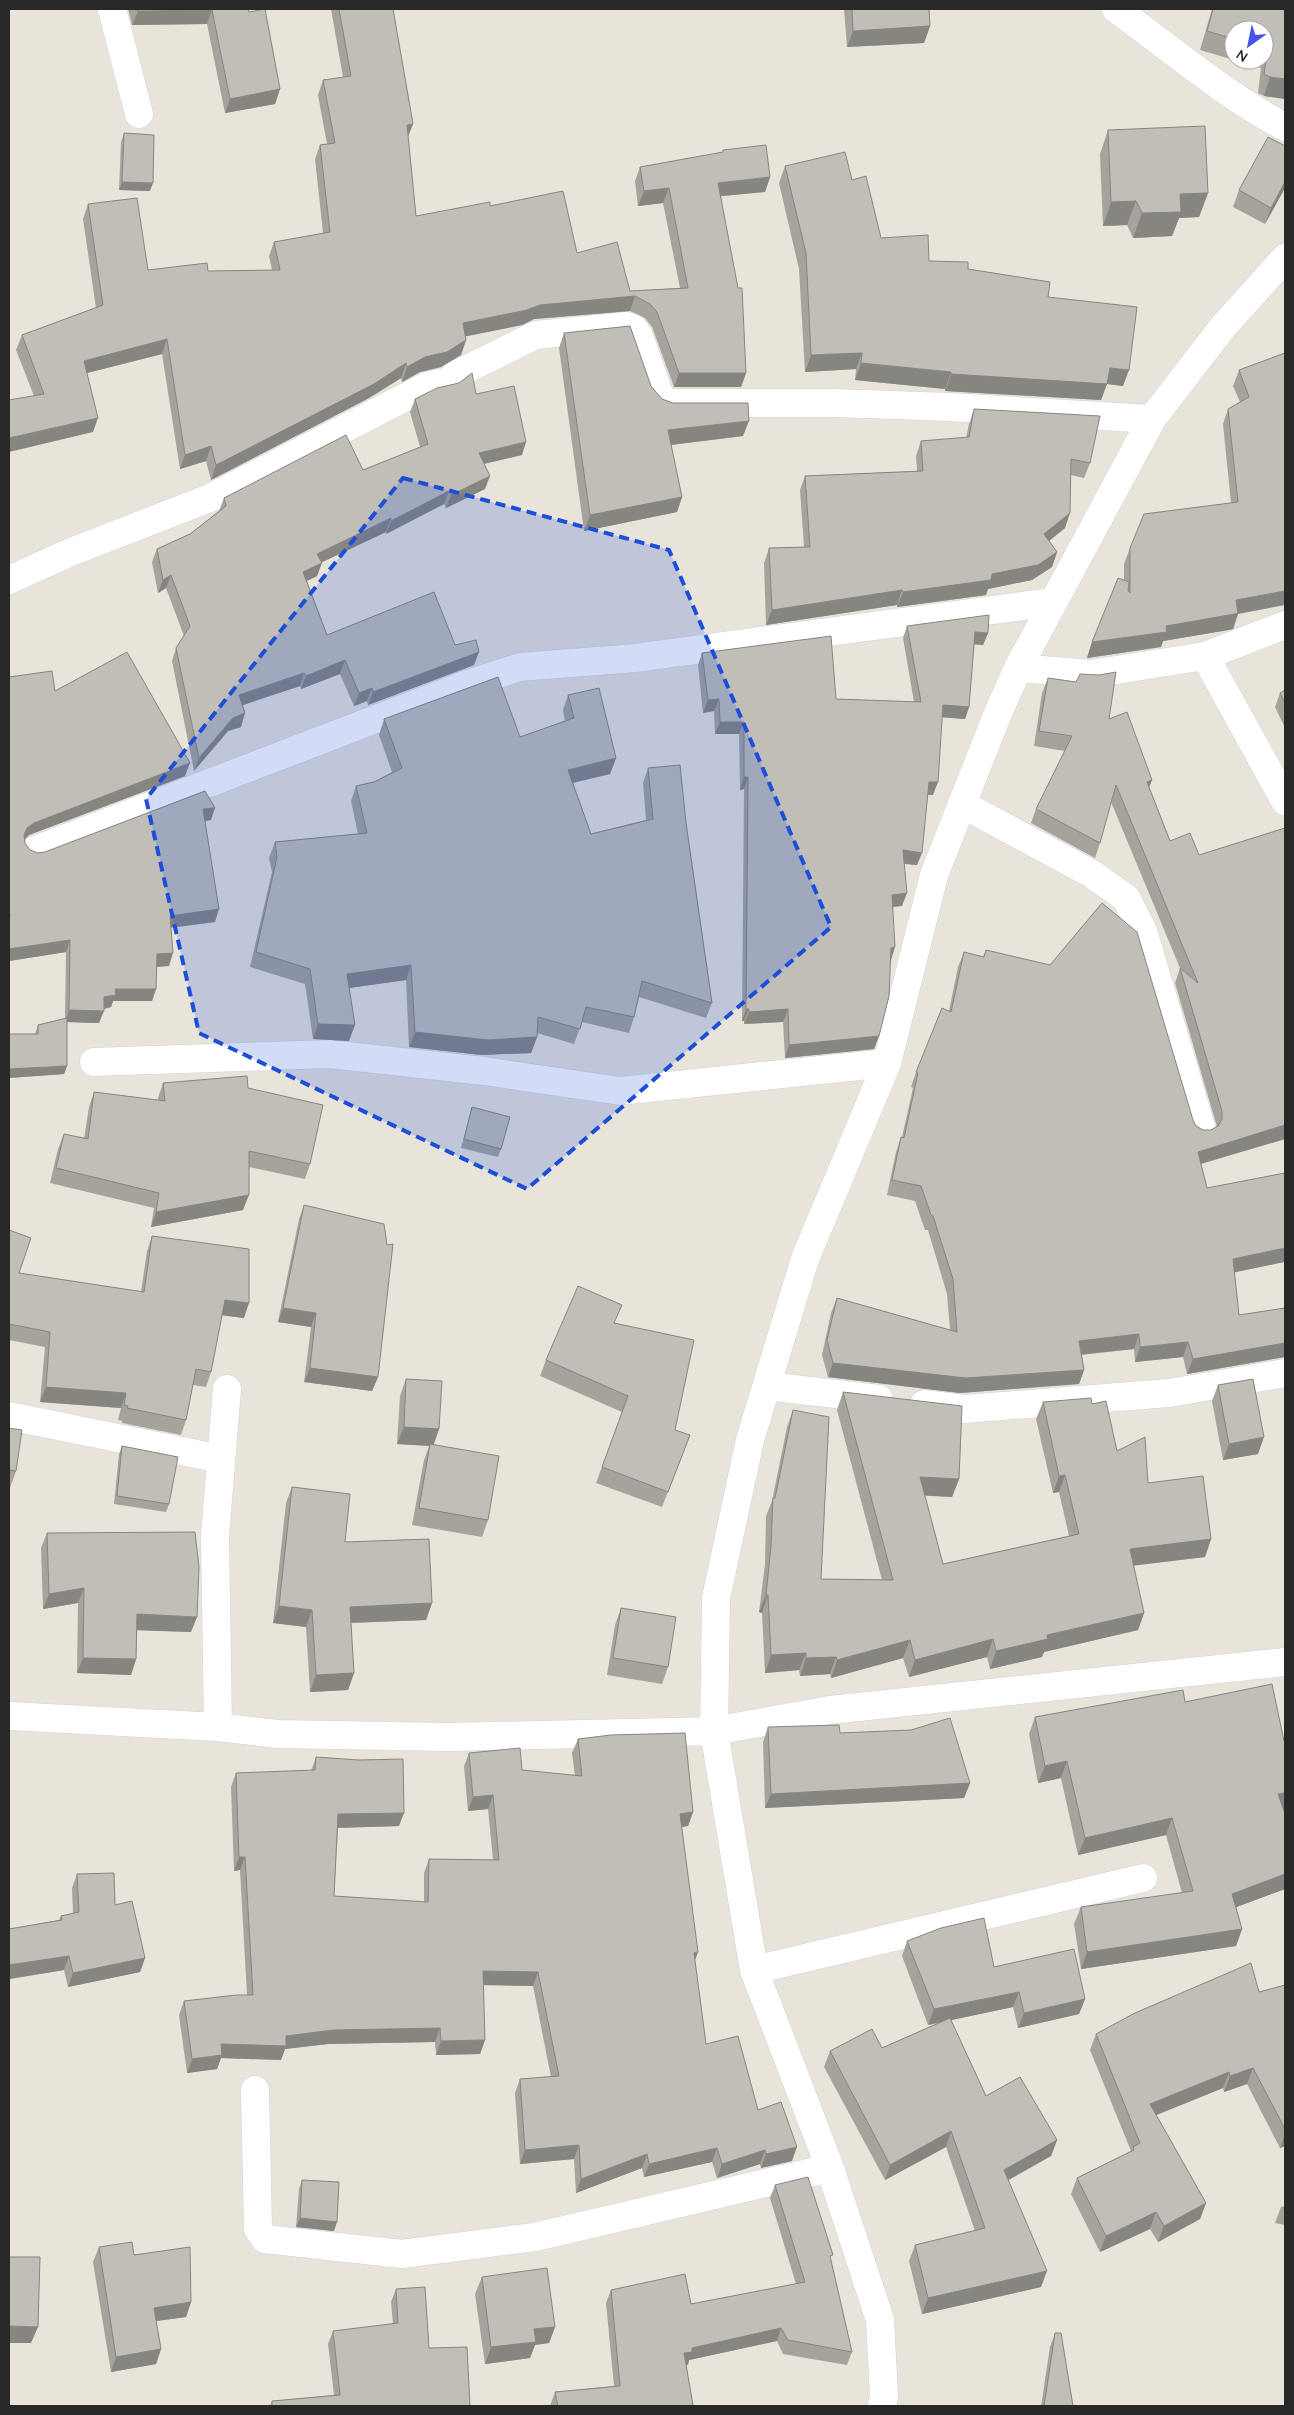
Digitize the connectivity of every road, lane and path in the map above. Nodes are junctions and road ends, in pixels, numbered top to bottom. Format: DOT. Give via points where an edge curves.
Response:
graph roads {
  1 [pos="112,9"];
  2 [pos="1116,9"];
  3 [pos="139,114"];
  4 [pos="1285,127"];
  5 [pos="1285,258"];
  6 [pos="1152,419"];
  7 [pos="9,580"];
  8 [pos="1053,602"];
  9 [pos="1285,625"];
  10 [pos="1205,656"];
  11 [pos="1018,668"];
  12 [pos="1285,802"];
  13 [pos="962,804"];
  14 [pos="36,850"];
  15 [pos="94,1062"];
  16 [pos="886,1063"];
  17 [pos="1202,1130"];
  18 [pos="1285,1373"];
  19 [pos="766,1386"];
  20 [pos="227,1389"];
  21 [pos="9,1416"];
  22 [pos="221,1459"];
  23 [pos="1285,1662"];
  24 [pos="9,1716"];
  25 [pos="218,1727"];
  26 [pos="714,1732"];
  27 [pos="1142,1878"];
  28 [pos="754,1970"];
  29 [pos="255,2090"];
  30 [pos="830,2168"];
  31 [pos="882,2406"];
  1 -- 3 [label="street"];
  2 -- 4 [label="street" via="1267,118"];
  5 -- 6 [label="street" via="1222,328"];
  6 -- 7 [label="street" via="836,403 668,403 660,396 639,336 633,328 536,335 455,375 450,381 427,386 210,498"];
  6 -- 8 [label="street"];
  8 -- 11 [label="street"];
  8 -- 14 [label="street" via="635,658 520,667 467,684"];
  9 -- 10 [label="street"];
  10 -- 11 [label="street" via="1092,674"];
  10 -- 12 [label="street"];
  11 -- 13 [label="street"];
  13 -- 16 [label="street" via="934,876"];
  13 -- 17 [label="street" via="1092,874 1126,898 1143,931"];
  15 -- 16 [label="street" via="329,1054 484,1071 620,1091"];
  16 -- 19 [label="street" via="805,1259"];
  18 -- 19 [label="street" via="1169,1393 964,1409"];
  19 -- 26 [label="street" via="750,1440 716,1598"];
  20 -- 22 [label="street"];
  21 -- 22 [label="street"];
  22 -- 25 [label="street" via="215,1536"];
  23 -- 26 [label="street" via="830,1710"];
  24 -- 25 [label="street"];
  25 -- 26 [label="street" via="277,1734 449,1736"];
  26 -- 28 [label="street"];
  27 -- 28 [label="street"];
  28 -- 30 [label="street"];
  29 -- 30 [label="street" via="258,2229 265,2239 402,2254 421,2252 535,2237"];
  30 -- 31 [label="street" via="880,2320"];
}
